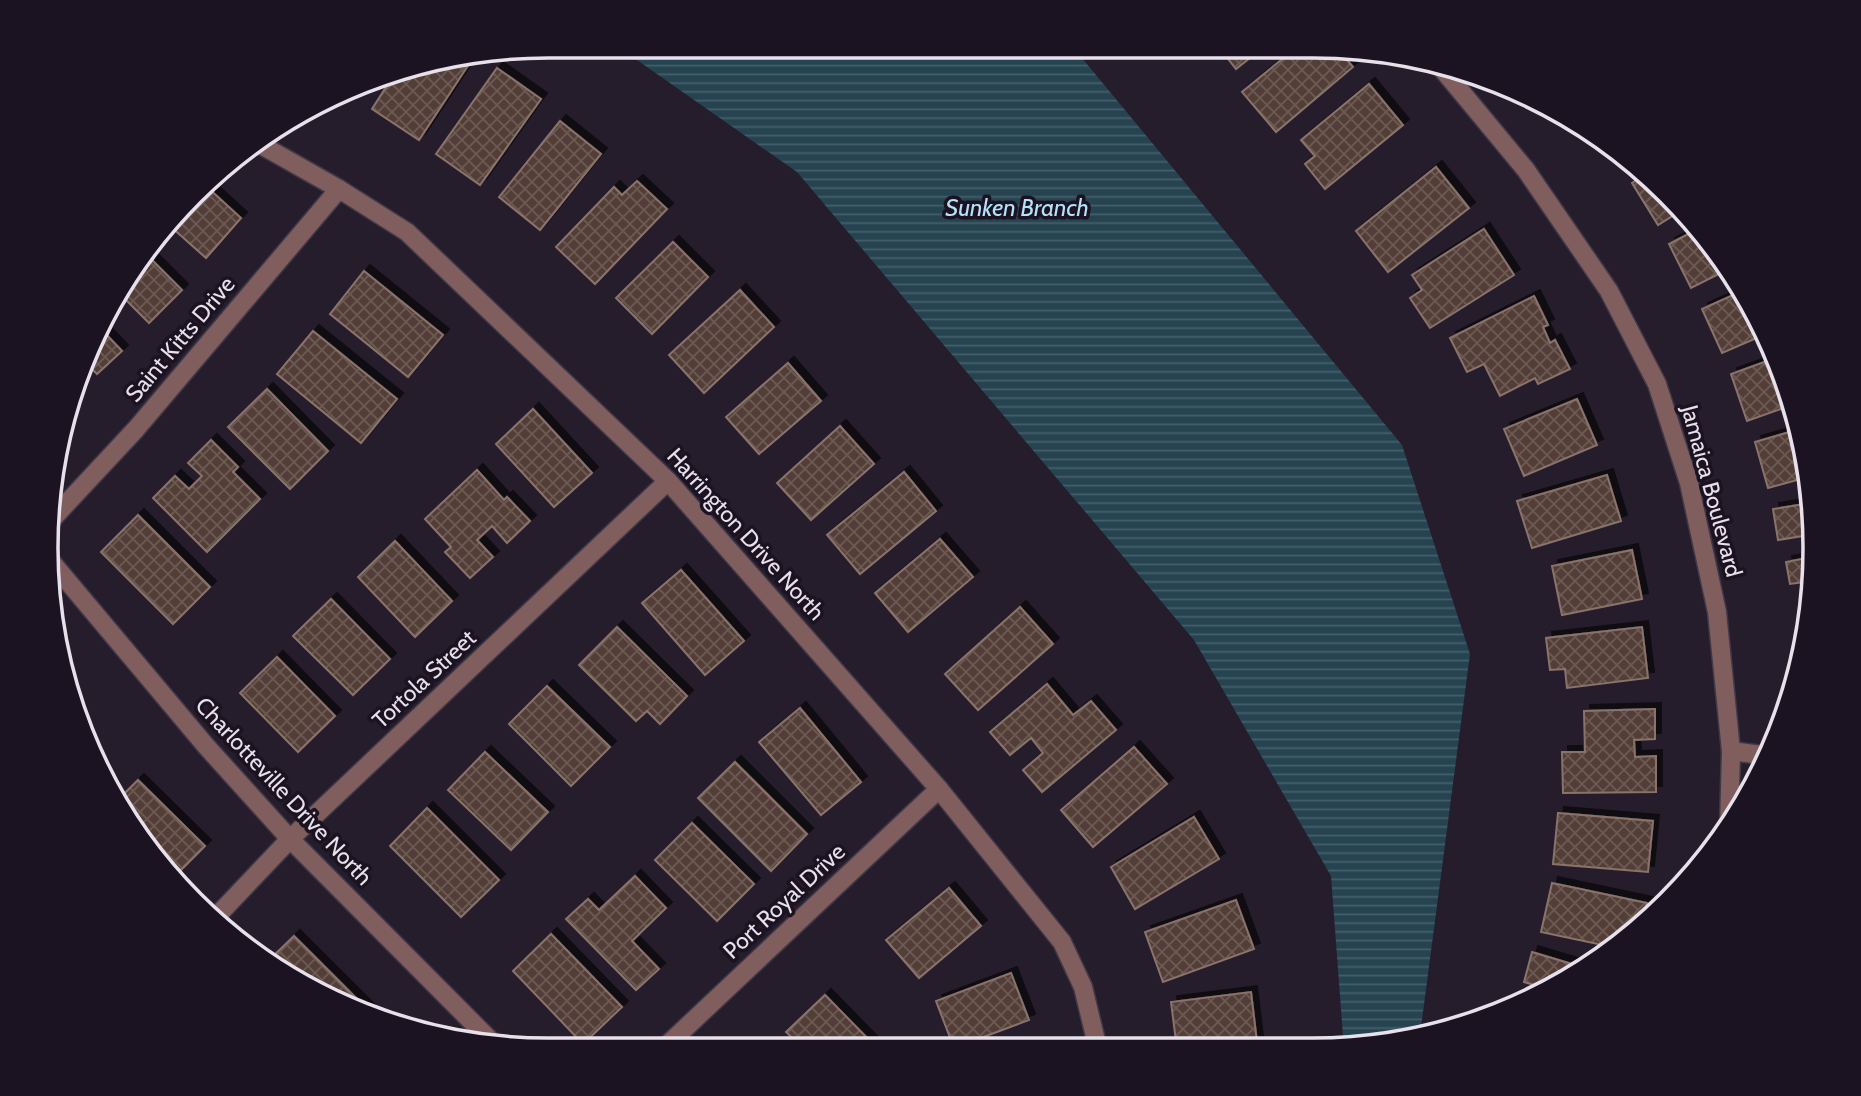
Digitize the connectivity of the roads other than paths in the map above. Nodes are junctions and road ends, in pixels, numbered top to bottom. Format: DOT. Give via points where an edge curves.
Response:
graph roads {
  1 [pos="1449,77"];
  2 [pos="266,148"];
  3 [pos="339,189"];
  4 [pos="668,481"];
  5 [pos="59,511"];
  6 [pos="59,571"];
  7 [pos="1731,751"];
  8 [pos="1758,755"];
  9 [pos="939,789"];
  10 [pos="1730,806"];
  11 [pos="290,839"];
  12 [pos="220,912"];
  13 [pos="484,1034"];
  14 [pos="675,1038"];
  15 [pos="1095,1038"];
  1 -- 7 [label="street, Jamaica Boulevard" via="1534,181 1609,291 1657,384 1689,483 1717,612"];
  2 -- 3 [label="street, Harrington Drive North"];
  3 -- 4 [label="street, Harrington Drive North" via="407,232"];
  3 -- 5 [label="street, Saint Kitts Drive" via="136,429"];
  4 -- 9 [label="street, Harrington Drive North"];
  4 -- 11 [label="street, Tortola Street"];
  6 -- 11 [label="street, Charlotteville Drive North"];
  7 -- 8 [label="street"];
  7 -- 10 [label="street, Jamaica Boulevard"];
  9 -- 14 [label="street, Port Royal Drive"];
  9 -- 15 [label="street, Harrington Drive North" via="1062,942 1083,987"];
  11 -- 12 [label="street, Tortola Street"];
  11 -- 13 [label="street, Charlotteville Drive North"];
}
